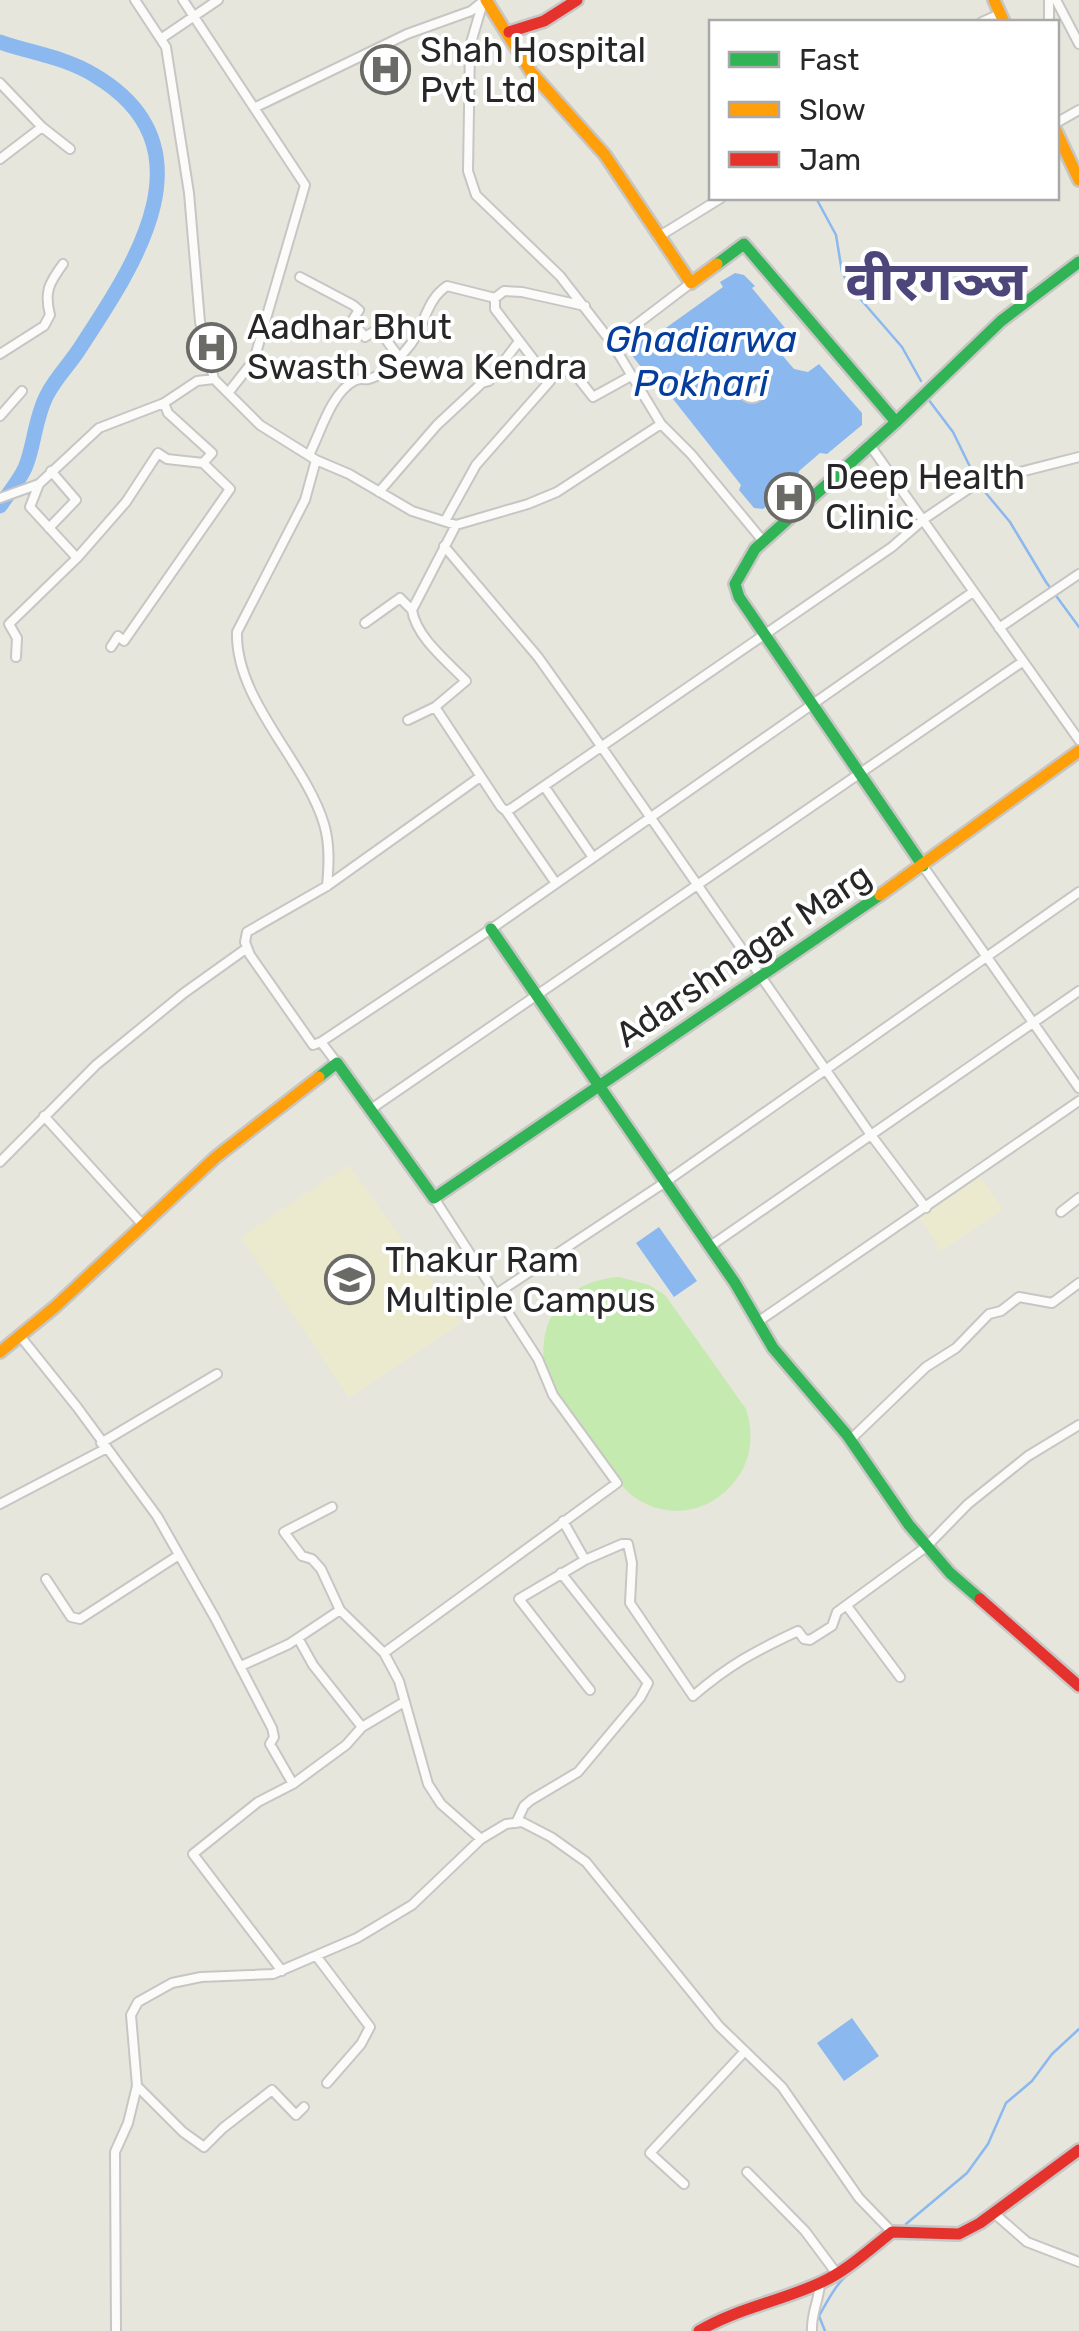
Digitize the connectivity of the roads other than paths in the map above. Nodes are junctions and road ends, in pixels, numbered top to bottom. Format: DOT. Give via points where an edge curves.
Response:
graph roads {
  1 [pos="135,0"];
  2 [pos="184,0"];
  3 [pos="218,0"];
  4 [pos="994,0"];
  5 [pos="1053,0"];
  6 [pos="576,1"];
  7 [pos="486,2"];
  8 [pos="196,16"];
  9 [pos="1002,18"];
  10 [pos="509,32"];
  11 [pos="162,38"];
  12 [pos="1079,44"];
  13 [pos="0,83"];
  14 [pos="254,108"];
  15 [pos="42,127"];
  16 [pos="1059,137"];
  17 [pos="70,149"];
  18 [pos="0,159"];
  19 [pos="1079,180"];
  20 [pos="718,200"];
  21 [pos="658,237"];
  22 [pos="1079,262"];
  23 [pos="63,264"];
  24 [pos="300,277"];
  25 [pos="691,284"];
  26 [pos="495,298"];
  27 [pos="585,306"];
  28 [pos="612,342"];
  29 [pos="522,344"];
  30 [pos="0,354"];
  31 [pos="399,358"];
  32 [pos="548,376"];
  33 [pos="631,376"];
  34 [pos="214,379"];
  35 [pos="22,391"];
  36 [pos="228,393"];
  37 [pos="164,403"];
  38 [pos="1,412"];
  39 [pos="896,422"];
  40 [pos="661,424"];
  41 [pos="869,444"];
  42 [pos="312,457"];
  43 [pos="1079,457"];
  44 [pos="203,463"];
  45 [pos="52,472"];
  46 [pos="36,485"];
  47 [pos="379,492"];
  48 [pos="0,498"];
  49 [pos="924,519"];
  50 [pos="445,522"];
  51 [pos="456,525"];
  52 [pos="49,528"];
  53 [pos="763,541"];
  54 [pos="444,546"];
  55 [pos="77,558"];
  56 [pos="1079,574"];
  57 [pos="973,592"];
  58 [pos="412,610"];
  59 [pos="365,624"];
  60 [pos="999,628"];
  61 [pos="765,636"];
  62 [pos="111,647"];
  63 [pos="16,657"];
  64 [pos="1022,662"];
  65 [pos="812,704"];
  66 [pos="435,707"];
  67 [pos="408,720"];
  68 [pos="1079,740"];
  69 [pos="602,747"];
  70 [pos="1079,751"];
  71 [pos="860,774"];
  72 [pos="480,777"];
  73 [pos="544,786"];
  74 [pos="506,810"];
  75 [pos="650,816"];
  76 [pos="592,856"];
  77 [pos="923,866"];
  78 [pos="556,882"];
  79 [pos="698,885"];
  80 [pos="328,886"];
  81 [pos="1079,892"];
  82 [pos="491,929"];
  83 [pos="247,948"];
  84 [pos="986,954"];
  85 [pos="762,976"];
  86 [pos="1079,991"];
  87 [pos="536,998"];
  88 [pos="1034,1023"];
  89 [pos="320,1042"];
  90 [pos="337,1064"];
  91 [pos="824,1068"];
  92 [pos="598,1088"];
  93 [pos="1079,1088"];
  94 [pos="1079,1101"];
  95 [pos="370,1109"];
  96 [pos="44,1116"];
  97 [pos="871,1135"];
  98 [pos="0,1162"];
  99 [pos="664,1183"];
  100 [pos="434,1198"];
  101 [pos="1079,1198"];
  102 [pos="926,1208"];
  103 [pos="1061,1212"];
  104 [pos="142,1224"];
  105 [pos="709,1247"];
  106 [pos="1079,1283"];
  107 [pos="496,1294"];
  108 [pos="759,1321"];
  109 [pos="20,1336"];
  110 [pos="0,1352"];
  111 [pos="217,1374"];
  112 [pos="1078,1427"];
  113 [pos="850,1440"];
  114 [pos="103,1446"];
  115 [pos="0,1504"];
  116 [pos="332,1508"];
  117 [pos="563,1521"];
  118 [pos="926,1547"];
  119 [pos="180,1555"];
  120 [pos="585,1560"];
  121 [pos="562,1573"];
  122 [pos="46,1579"];
  123 [pos="847,1606"];
  124 [pos="340,1610"];
  125 [pos="298,1638"];
  126 [pos="384,1653"];
  127 [pos="241,1666"];
  128 [pos="900,1676"];
  129 [pos="1079,1686"];
  130 [pos="590,1690"];
  131 [pos="404,1702"];
  132 [pos="362,1727"];
  133 [pos="293,1784"];
  134 [pos="516,1823"];
  135 [pos="481,1839"];
  136 [pos="317,1957"];
  137 [pos="282,1971"];
  138 [pos="746,2051"];
  139 [pos="327,2083"];
  140 [pos="137,2086"];
  141 [pos="304,2107"];
  142 [pos="1077,2154"];
  143 [pos="747,2172"];
  144 [pos="684,2184"];
  145 [pos="995,2214"];
  146 [pos="892,2232"];
  147 [pos="1079,2262"];
  148 [pos="837,2274"];
  149 [pos="820,2283"];
  150 [pos="116,2331"];
  151 [pos="699,2331"];
  152 [pos="812,2331"];
  1 -- 11 [label="street"];
  2 -- 8 [label="street"];
  3 -- 8 [label="street"];
  4 -- 9 [label="street"];
  5 -- 12 [label="street"];
  6 -- 10 [label="street"];
  7 -- 10 [label="street"];
  7 -- 14 [label="street"];
  7 -- 27 [label="street" via="470,46 470,178 482,203"];
  8 -- 11 [label="street"];
  8 -- 14 [label="street"];
  10 -- 21 [label="street" via="530,72 605,154"];
  11 -- 34 [label="street" via="190,194 200,322"];
  13 -- 15 [label="street"];
  14 -- 36 [label="street" via="304,185 254,360"];
  15 -- 17 [label="street"];
  15 -- 18 [label="street"];
  16 -- 19 [label="street"];
  20 -- 21 [label="street"];
  21 -- 25 [label="street"];
  22 -- 39 [label="street" via="1001,320"];
  23 -- 30 [label="street" via="45,296 50,315 44,326"];
  24 -- 31 [label="street" via="359,310 352,321 366,336 378,329"];
  25 -- 28 [label="street"];
  25 -- 39 [label="street" via="744,244"];
  26 -- 27 [label="street" via="504,290"];
  26 -- 29 [label="street" via="495,309"];
  26 -- 31 [label="street" via="447,286 435,294 427,320"];
  27 -- 28 [label="street"];
  28 -- 33 [label="street"];
  29 -- 32 [label="street"];
  29 -- 47 [label="street" via="427,435"];
  31 -- 42 [label="street" via="371,378 350,383"];
  32 -- 33 [label="street" via="570,368 593,398"];
  32 -- 50 [label="street" via="476,466"];
  33 -- 40 [label="street"];
  34 -- 36 [label="street"];
  34 -- 37 [label="street" via="196,381"];
  35 -- 38 [label="street"];
  36 -- 42 [label="street" via="260,425"];
  37 -- 44 [label="street" via="212,453"];
  37 -- 45 [label="street" via="99,428"];
  39 -- 41 [label="street"];
  40 -- 51 [label="street" via="557,492"];
  40 -- 53 [label="street"];
  41 -- 49 [label="street"];
  41 -- 53 [label="street"];
  42 -- 47 [label="street"];
  42 -- 80 [label="street" via="305,500 237,632 236,648 325,826"];
  43 -- 49 [label="street" via="981,482"];
  44 -- 55 [label="street" via="158,453"];
  44 -- 62 [label="street" via="230,488 124,641 118,636"];
  45 -- 46 [label="street"];
  45 -- 52 [label="street" via="76,500"];
  46 -- 48 [label="street"];
  46 -- 52 [label="street" via="30,507"];
  47 -- 50 [label="street"];
  49 -- 57 [label="street"];
  49 -- 61 [label="street"];
  50 -- 51 [label="street"];
  51 -- 54 [label="street"];
  52 -- 55 [label="street"];
  53 -- 61 [label="street" via="734,584"];
  54 -- 58 [label="street"];
  54 -- 69 [label="street" via="538,657"];
  55 -- 63 [label="street" via="9,624"];
  56 -- 60 [label="street"];
  57 -- 60 [label="street"];
  57 -- 65 [label="street"];
  58 -- 59 [label="street" via="400,598"];
  58 -- 66 [label="street" via="426,638 466,681"];
  60 -- 64 [label="street"];
  61 -- 65 [label="street"];
  61 -- 69 [label="street"];
  64 -- 68 [label="street"];
  64 -- 71 [label="street"];
  65 -- 71 [label="street"];
  65 -- 75 [label="street"];
  66 -- 67 [label="street"];
  66 -- 72 [label="street"];
  69 -- 73 [label="street"];
  69 -- 75 [label="street"];
  70 -- 77 [label="street, Adarshnagar Marg"];
  71 -- 77 [label="street"];
  71 -- 79 [label="street"];
  72 -- 74 [label="street"];
  72 -- 80 [label="street"];
  73 -- 74 [label="street"];
  73 -- 76 [label="street"];
  74 -- 78 [label="street"];
  75 -- 76 [label="street"];
  75 -- 79 [label="street"];
  76 -- 78 [label="street"];
  77 -- 84 [label="street"];
  77 -- 85 [label="street, Adarshnagar Marg"];
  78 -- 82 [label="street"];
  79 -- 85 [label="street"];
  79 -- 87 [label="street"];
  80 -- 83 [label="street" via="247,932"];
  81 -- 84 [label="street"];
  82 -- 87 [label="street"];
  82 -- 89 [label="street"];
  83 -- 89 [label="street" via="313,1045"];
  83 -- 96 [label="street" via="96,1064"];
  84 -- 88 [label="street"];
  84 -- 91 [label="street"];
  85 -- 91 [label="street"];
  85 -- 92 [label="street, Adarshnagar Marg"];
  86 -- 88 [label="street"];
  87 -- 92 [label="street"];
  87 -- 95 [label="street"];
  88 -- 93 [label="street"];
  88 -- 97 [label="street"];
  89 -- 90 [label="street"];
  90 -- 95 [label="street"];
  90 -- 104 [label="street"];
  91 -- 97 [label="street"];
  91 -- 99 [label="street"];
  92 -- 99 [label="street"];
  92 -- 100 [label="street, Adarshnagar Marg"];
  94 -- 102 [label="street"];
  95 -- 100 [label="street"];
  96 -- 98 [label="street"];
  96 -- 104 [label="street"];
  97 -- 102 [label="street"];
  97 -- 105 [label="street"];
  99 -- 105 [label="street"];
  99 -- 107 [label="street"];
  100 -- 107 [label="street"];
  101 -- 103 [label="street"];
  102 -- 108 [label="street"];
  104 -- 109 [label="street"];
  105 -- 108 [label="street"];
  106 -- 113 [label="street" via="1052,1302 1019,1297 989,1314"];
  107 -- 117 [label="street" via="553,1395 617,1484"];
  108 -- 113 [label="street" via="773,1348"];
  109 -- 110 [label="street"];
  109 -- 114 [label="street"];
  111 -- 114 [label="street"];
  112 -- 118 [label="street" via="1028,1456"];
  113 -- 118 [label="street"];
  114 -- 115 [label="street"];
  114 -- 119 [label="street"];
  116 -- 124 [label="street" via="284,1532 321,1569"];
  117 -- 120 [label="street"];
  117 -- 126 [label="street"];
  118 -- 123 [label="street"];
  118 -- 129 [label="street"];
  119 -- 122 [label="street" via="80,1619 71,1618"];
  119 -- 127 [label="street"];
  120 -- 121 [label="street"];
  120 -- 123 [label="street" via="628,1544 630,1603 693,1696 754,1651 798,1631 810,1640"];
  121 -- 130 [label="street" via="519,1599"];
  121 -- 134 [label="street" via="648,1683 578,1772 524,1806"];
  123 -- 128 [label="street"];
  124 -- 125 [label="street"];
  124 -- 126 [label="street"];
  125 -- 127 [label="street"];
  125 -- 132 [label="street"];
  126 -- 131 [label="street"];
  127 -- 133 [label="street"];
  131 -- 132 [label="street"];
  131 -- 135 [label="street" via="428,1784"];
  132 -- 133 [label="street"];
  133 -- 137 [label="street" via="258,1802 193,1854"];
  134 -- 135 [label="street"];
  134 -- 138 [label="street" via="586,1862"];
  135 -- 136 [label="street" via="412,1906"];
  136 -- 137 [label="street"];
  136 -- 139 [label="street" via="370,2027"];
  137 -- 140 [label="street" via="172,1983 138,2002 131,2015"];
  138 -- 144 [label="street" via="650,2153"];
  138 -- 146 [label="street" via="782,2087 859,2198"];
  140 -- 141 [label="street" via="204,2147 272,2090 296,2115"];
  140 -- 150 [label="street" via="115,2152"];
  142 -- 145 [label="street"];
  143 -- 148 [label="street"];
  145 -- 146 [label="street" via="958,2234"];
  145 -- 147 [label="street" via="1027,2242"];
  146 -- 148 [label="street"];
  148 -- 149 [label="street"];
  149 -- 151 [label="street"];
  149 -- 152 [label="street"];
}
